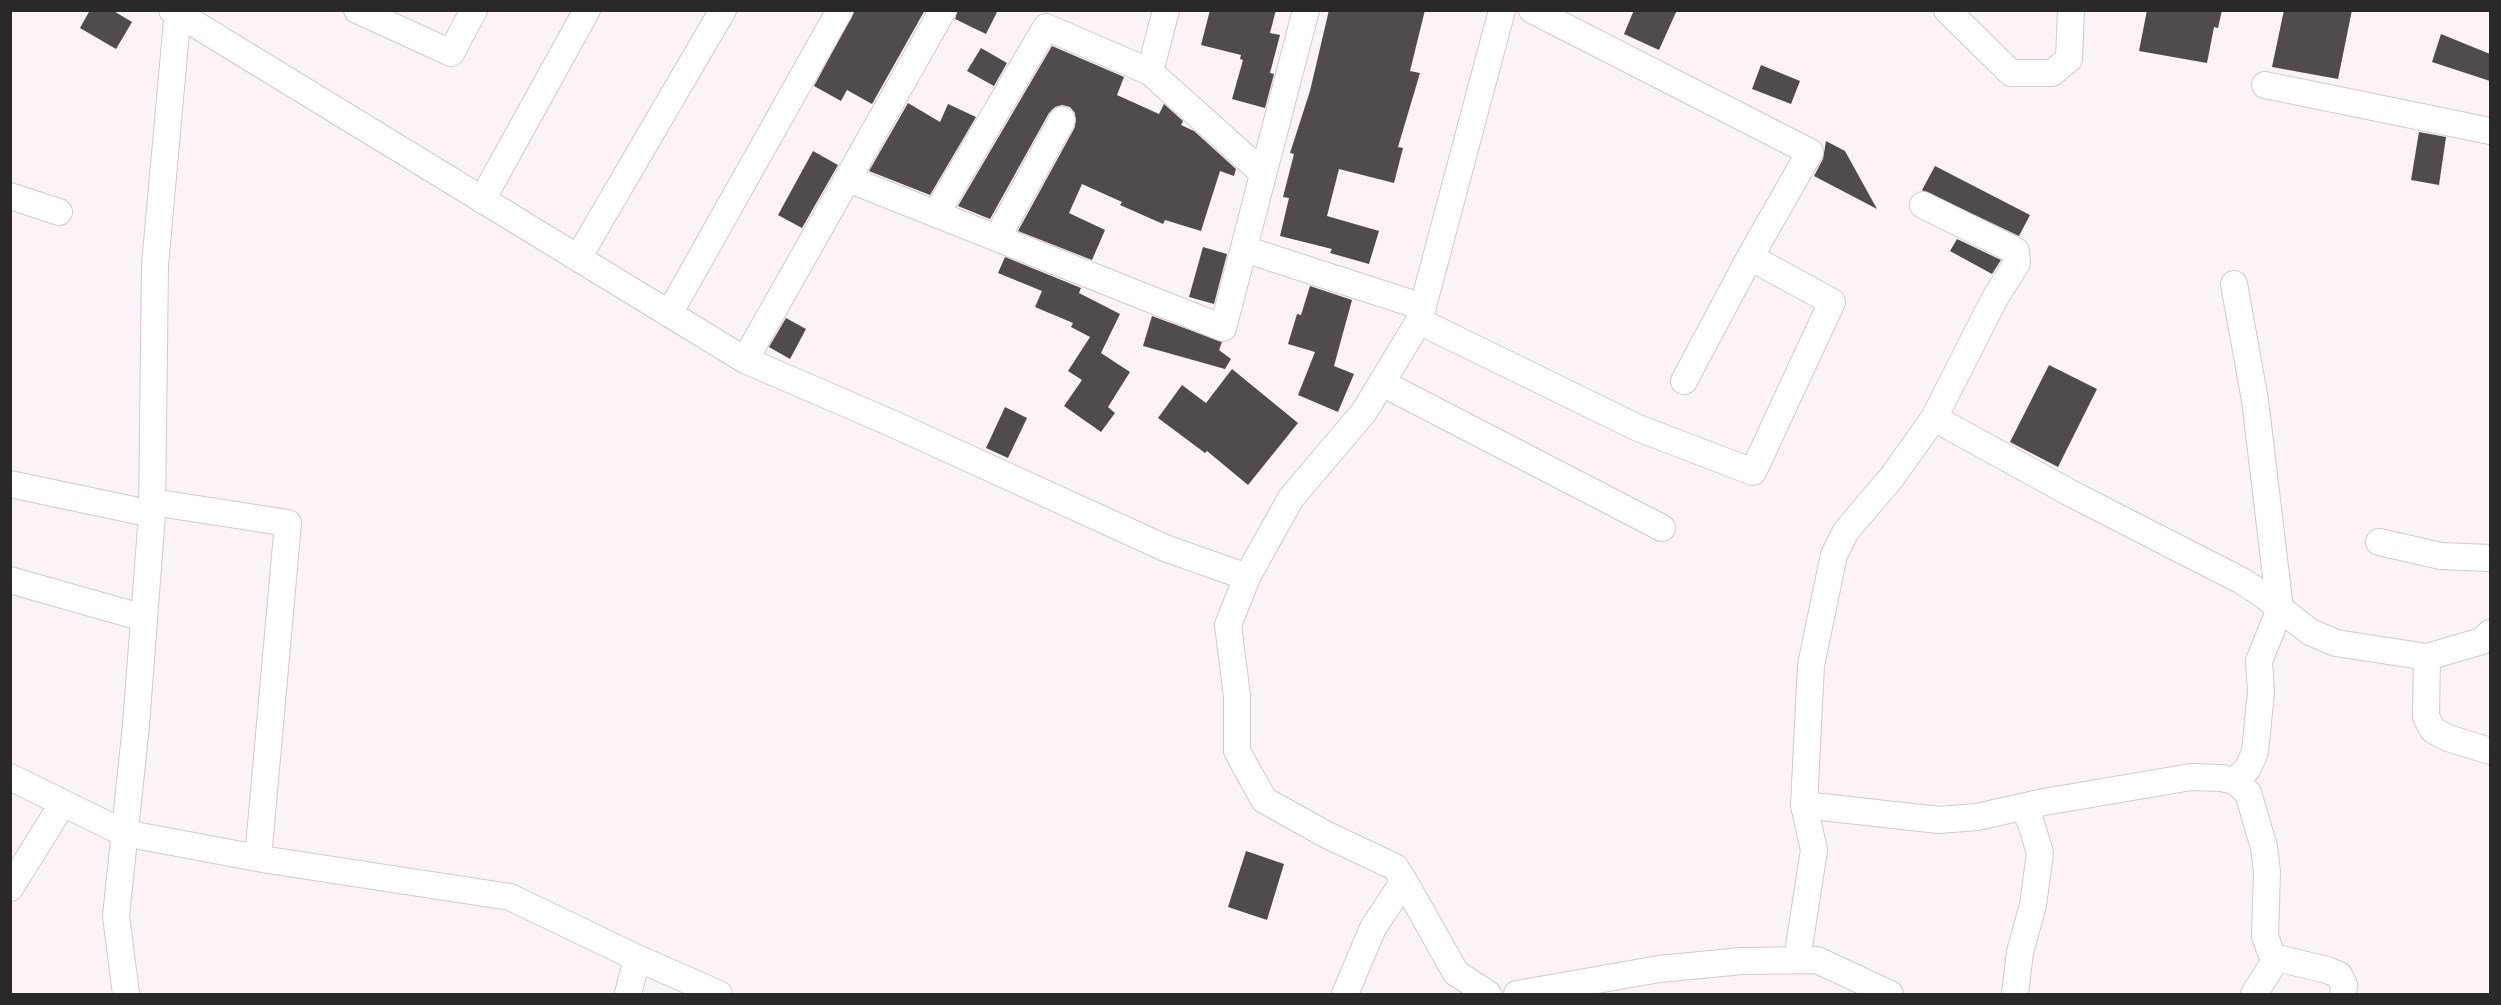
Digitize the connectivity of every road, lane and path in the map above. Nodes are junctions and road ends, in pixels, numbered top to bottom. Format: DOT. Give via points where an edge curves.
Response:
graph roads {
  1 [pos="357,10"];
  2 [pos="474,10"];
  3 [pos="587,10"];
  4 [pos="723,10"];
  5 [pos="840,10"];
  6 [pos="943,10"];
  7 [pos="1166,10"];
  8 [pos="1306,10"];
  9 [pos="1502,10"];
  10 [pos="1532,10"];
  11 [pos="1947,10"];
  12 [pos="2070,10"];
  13 [pos="176,12"];
  14 [pos="1149,72"];
  15 [pos="2265,85"];
  16 [pos="1062,120"];
  17 [pos="2490,131"];
  18 [pos="1263,173"];
  19 [pos="848,179"];
  20 [pos="10,196"];
  21 [pos="482,200"];
  22 [pos="1923,205"];
  23 [pos="59,212"];
  24 [pos="936,214"];
  25 [pos="997,238"];
  26 [pos="1244,249"];
  27 [pos="1750,257"];
  28 [pos="578,258"];
  29 [pos="2234,284"];
  30 [pos="669,314"];
  31 [pos="1421,314"];
  32 [pos="745,360"];
  33 [pos="1683,381"];
  34 [pos="1382,383"];
  35 [pos="1934,418"];
  36 [pos="10,484"];
  37 [pos="152,508"];
  38 [pos="1662,528"];
  39 [pos="2379,542"];
  40 [pos="2490,558"];
  41 [pos="1247,577"];
  42 [pos="10,580"];
  43 [pos="2280,609"];
  44 [pos="144,618"];
  45 [pos="2488,640"];
  46 [pos="2427,657"];
  47 [pos="2490,751"];
  48 [pos="10,777"];
  49 [pos="2235,781"];
  50 [pos="63,803"];
  51 [pos="1804,805"];
  52 [pos="2023,807"];
  53 [pos="124,833"];
  54 [pos="258,858"];
  55 [pos="1404,881"];
  56 [pos="10,888"];
  57 [pos="638,958"];
  58 [pos="2277,958"];
  59 [pos="1794,960"];
  60 [pos="1560,991"];
  61 [pos="126,994"];
  62 [pos="628,994"];
  63 [pos="719,994"];
  64 [pos="1345,994"];
  65 [pos="1488,994"];
  66 [pos="1517,994"];
  67 [pos="1890,994"];
  68 [pos="2015,994"];
  69 [pos="2254,994"];
  70 [pos="2343,994"];
  1 -- 2 [label="street" via="451,53"];
  3 -- 21 [label="street"];
  4 -- 28 [label="street"];
  5 -- 30 [label="street"];
  6 -- 19 [label="street"];
  7 -- 14 [label="street"];
  8 -- 18 [label="street"];
  9 -- 31 [label="street"];
  10 -- 27 [label="street" via="1810,152"];
  11 -- 12 [label="street" via="2011,73 2052,74 2069,59"];
  13 -- 21 [label="street"];
  13 -- 37 [label="street" via="155,265"];
  14 -- 18 [label="street"];
  14 -- 24 [label="street" via="1046,27"];
  15 -- 17 [label="street"];
  16 -- 25 [label="street"];
  18 -- 26 [label="street"];
  19 -- 24 [label="street"];
  19 -- 32 [label="street"];
  20 -- 23 [label="street"];
  21 -- 28 [label="street"];
  22 -- 35 [label="street" via="2016,251 2017,263"];
  24 -- 25 [label="street"];
  25 -- 26 [label="street" via="1223,328"];
  26 -- 31 [label="street"];
  27 -- 31 [label="street" via="1832,303 1754,472 1638,428"];
  27 -- 33 [label="street"];
  28 -- 30 [label="street"];
  29 -- 43 [label="street" via="2255,400"];
  30 -- 32 [label="street"];
  31 -- 34 [label="street"];
  32 -- 41 [label="street" via="1165,548"];
  34 -- 38 [label="street"];
  34 -- 41 [label="street" via="1364,412 1291,498"];
  35 -- 43 [label="street" via="2241,581"];
  35 -- 51 [label="street" via="1892,477 1846,531 1834,555 1811,665"];
  36 -- 37 [label="street"];
  37 -- 44 [label="street"];
  37 -- 54 [label="street" via="288,523"];
  39 -- 40 [label="street" via="2441,556"];
  41 -- 55 [label="street" via="1228,625 1237,696 1237,751 1264,800 1395,867"];
  42 -- 44 [label="street"];
  43 -- 46 [label="street" via="2310,632 2336,643"];
  43 -- 49 [label="street" via="2259,661 2261,702 2255,752 2248,768"];
  44 -- 53 [label="street"];
  45 -- 46 [label="street"];
  46 -- 47 [label="street" via="2426,717 2433,730"];
  48 -- 50 [label="street"];
  49 -- 52 [label="street" via="2191,777"];
  49 -- 58 [label="street" via="2248,793 2264,847 2265,936"];
  50 -- 53 [label="street"];
  50 -- 56 [label="street"];
  51 -- 52 [label="street" via="1940,820"];
  51 -- 59 [label="street" via="1814,850"];
  52 -- 68 [label="street" via="2040,853 2034,905 2020,952"];
  53 -- 54 [label="street"];
  53 -- 61 [label="street" via="116,916"];
  54 -- 57 [label="street" via="510,897"];
  55 -- 64 [label="street" via="1372,928"];
  55 -- 65 [label="street" via="1456,973"];
  57 -- 62 [label="street"];
  57 -- 63 [label="street"];
  58 -- 69 [label="street"];
  58 -- 70 [label="street" via="2339,975"];
  59 -- 60 [label="street" via="1659,969"];
  59 -- 67 [label="street" via="1817,960"];
  60 -- 66 [label="street"];
}
